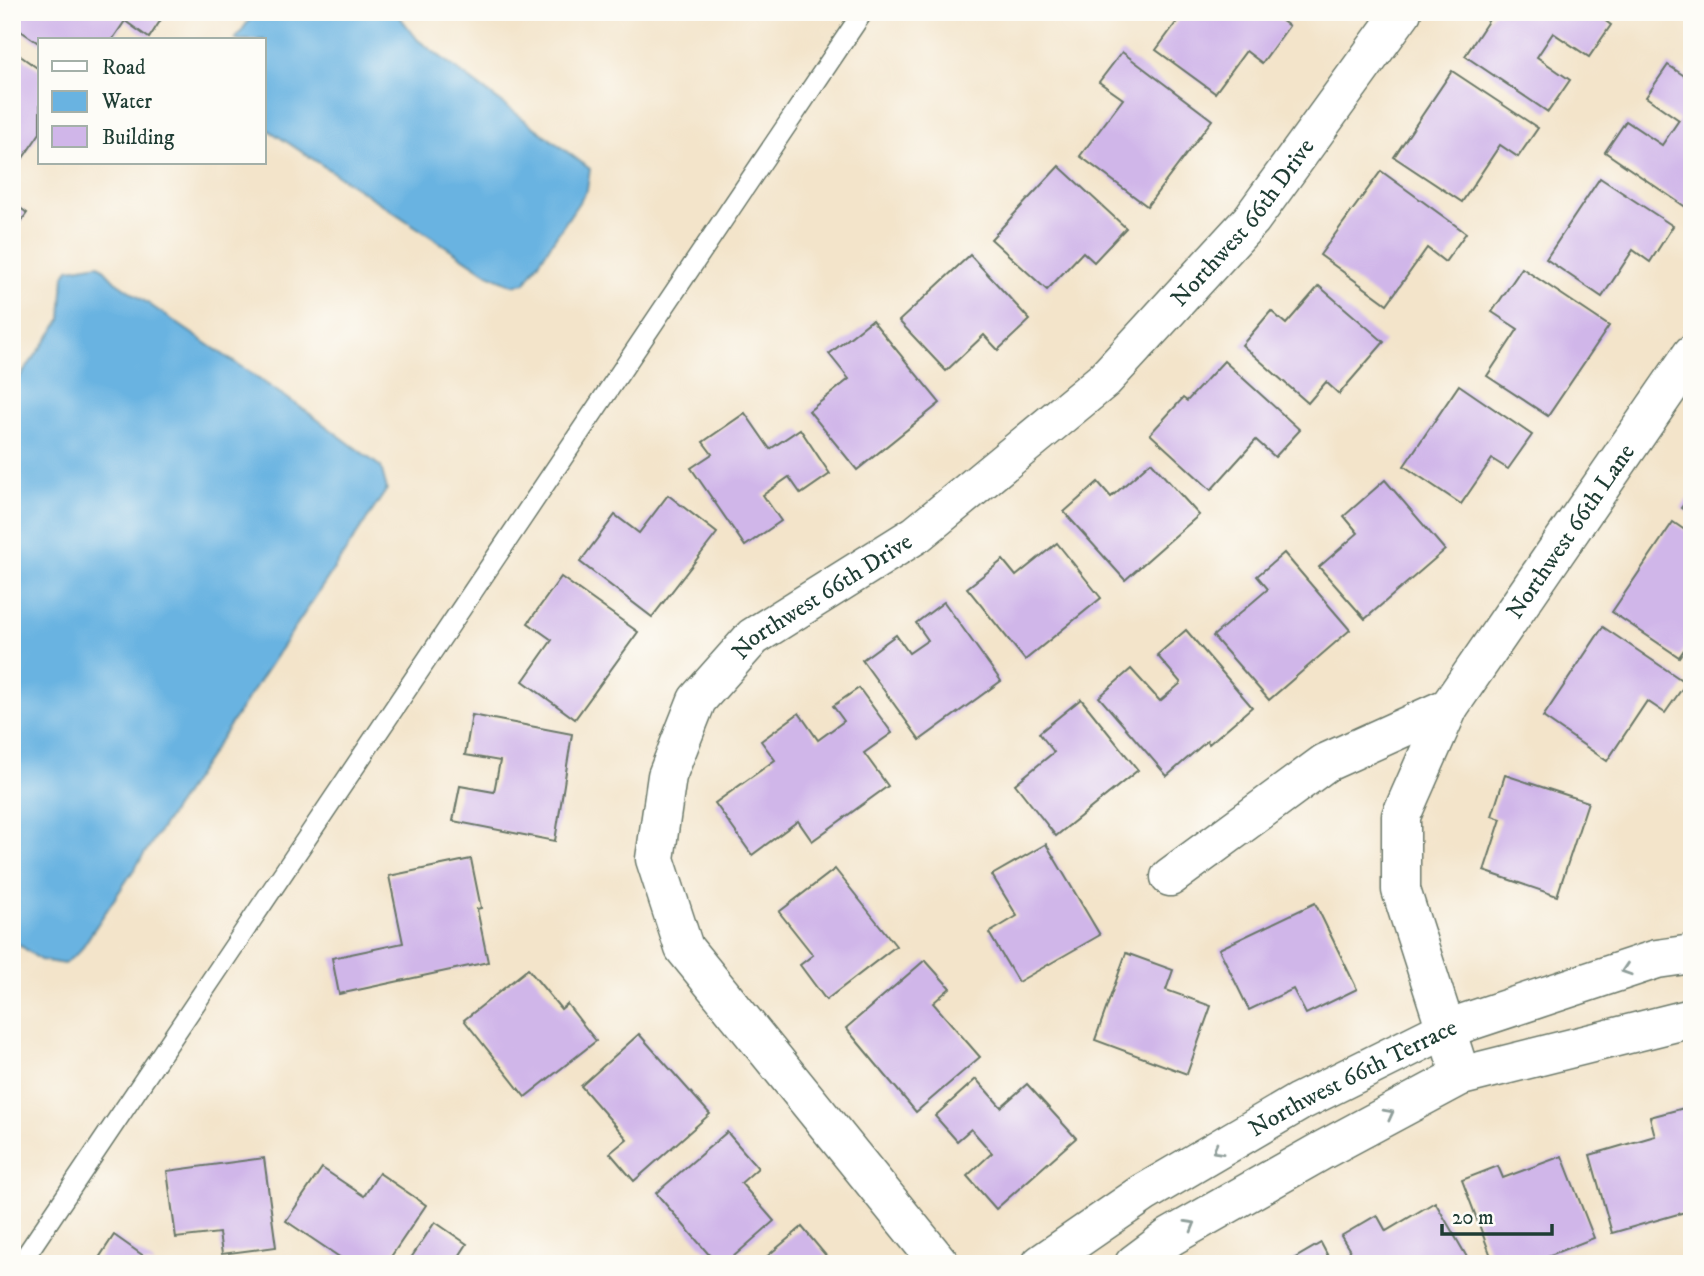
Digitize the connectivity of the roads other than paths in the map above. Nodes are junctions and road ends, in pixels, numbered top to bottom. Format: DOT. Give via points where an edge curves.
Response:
graph roads {
  1 [pos="863,12"];
  2 [pos="1402,12"];
  3 [pos="1692,354"];
  4 [pos="1449,707"];
  5 [pos="1170,877"];
  6 [pos="1692,954"];
  7 [pos="1692,1018"];
  8 [pos="1446,1029"];
  9 [pos="1461,1076"];
  10 [pos="20,1264"];
  11 [pos="940,1264"];
  12 [pos="1041,1264"];
  13 [pos="1134,1264"];
  1 -- 10 [label="lane"];
  2 -- 11 [label="street, Northwest 66th Drive" via="1251,220 1104,380 916,534 752,636 697,700 667,776 655,859 684,948"];
  3 -- 4 [label="street, Northwest 66th Lane"];
  4 -- 5 [label="street" via="1325,763"];
  4 -- 8 [label="street, Northwest 66th Lane" via="1401,816 1401,890"];
  6 -- 8 [label="street, Northwest 66th Terrace, one-way" via="1657,959"];
  7 -- 9 [label="street, Northwest 66th Terrace"];
  8 -- 9 [label="street, Northwest 66th Lane"];
  8 -- 12 [label="street, Northwest 66th Terrace, one-way" via="1299,1102 1144,1193"];
  13 -- 9 [label="street, Northwest 66th Terrace, one-way" via="1170,1237"];
}
